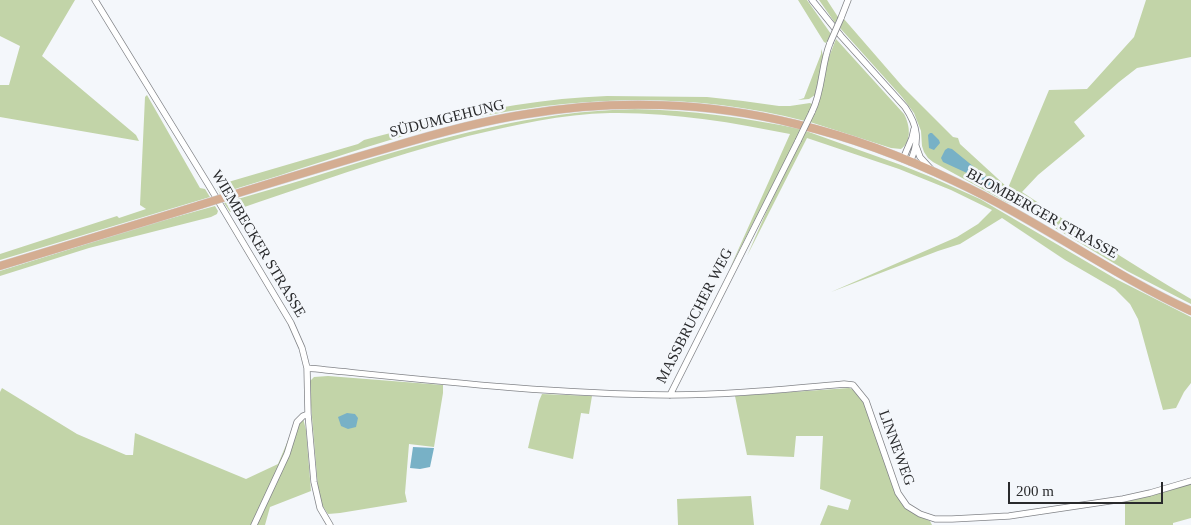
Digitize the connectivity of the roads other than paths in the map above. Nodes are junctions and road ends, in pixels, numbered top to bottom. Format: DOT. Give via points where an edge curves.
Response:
graph roads {
  1 [pos="95,0"];
  2 [pos="812,0"];
  3 [pos="848,0"];
  4 [pos="914,127"];
  5 [pos="916,146"];
  6 [pos="907,161"];
  7 [pos="934,172"];
  8 [pos="0,266"];
  9 [pos="1191,311"];
  10 [pos="307,368"];
  11 [pos="670,394"];
  12 [pos="308,414"];
  13 [pos="1191,481"];
  14 [pos="254,525"];
  15 [pos="330,525"];
  1 -- 10 [label="street, WIEMBECKER STRASSE" via="291,323"];
  2 -- 4 [label="street" via="905,107"];
  3 -- 11 [label="street, MASSBRUCHER WEG, bridge" via="824,59 812,112"];
  4 -- 5 [label="street"];
  4 -- 6 [label="street"];
  5 -- 6 [label="street"];
  5 -- 7 [label="street" via="920,157"];
  6 -- 7 [label="main road, BLOMBERGER STRASSE"];
  6 -- 8 [label="main road, SÜDUMGEHUNG, bridge" via="795,123 714,109 609,105 528,114 429,136"];
  7 -- 9 [label="main road, BLOMBERGER STRASSE" via="1008,208 1134,282"];
  10 -- 11 [label="street, MASSBRUCHER WEG" via="539,389"];
  10 -- 12 [label="street, WIEMBECKER STRASSE"];
  11 -- 13 [label="street, LINNEWEG" via="853,385 866,401 898,493 907,506 935,519 1009,516 1123,499"];
  12 -- 14 [label="street" via="297,422 287,454"];
  12 -- 15 [label="street, WIEMBECKER STRASSE" via="314,482 320,508"];
}
